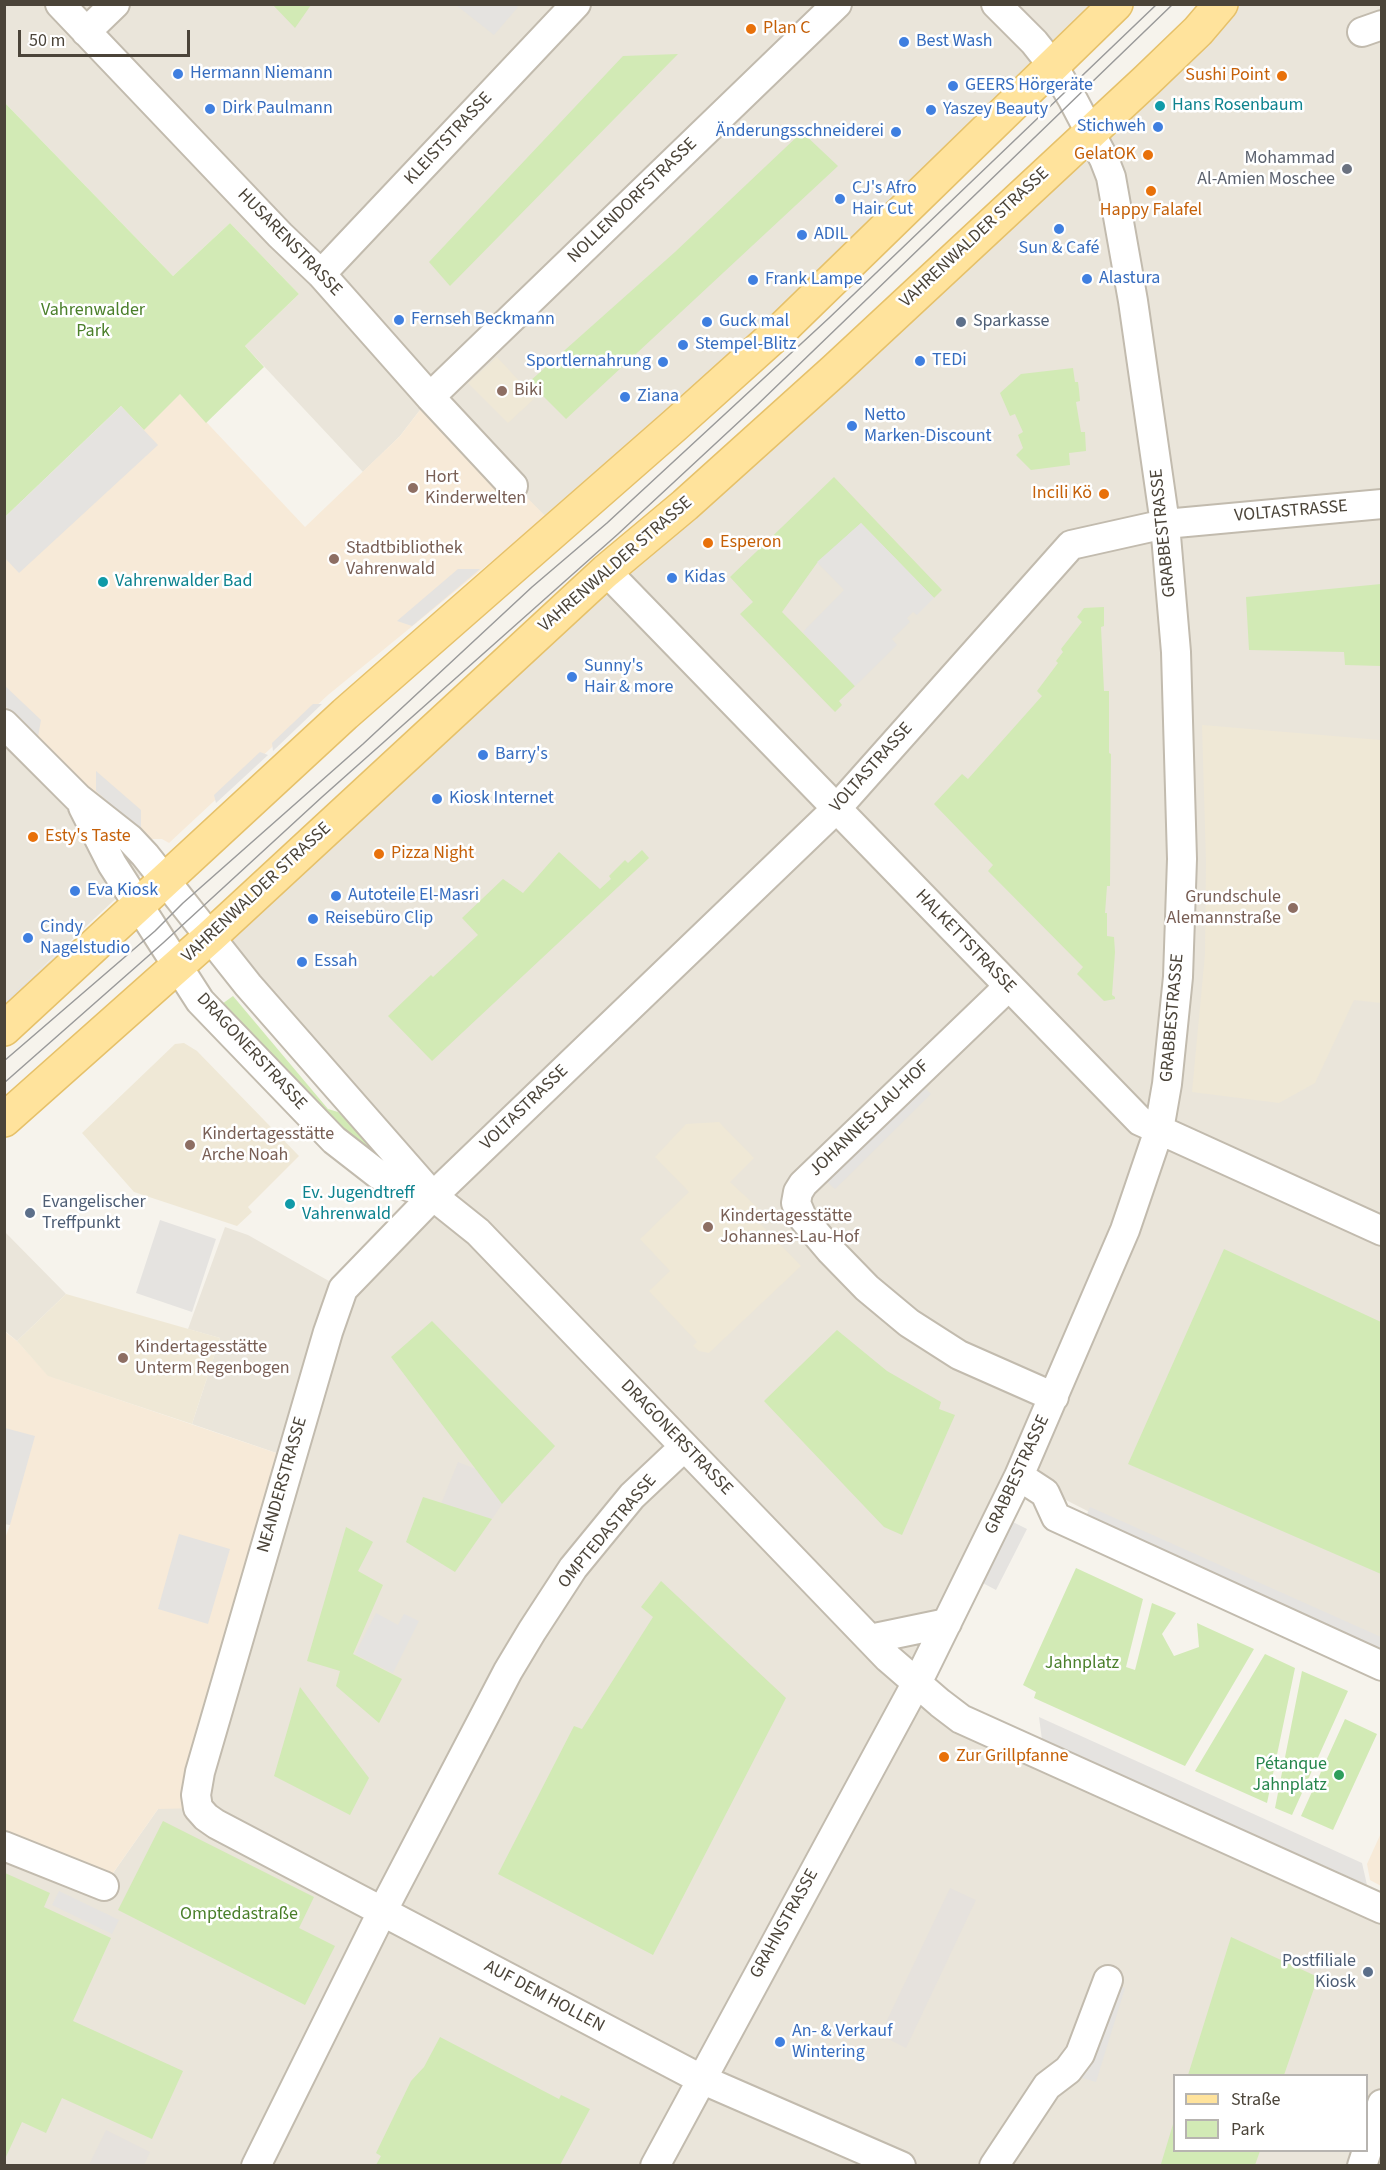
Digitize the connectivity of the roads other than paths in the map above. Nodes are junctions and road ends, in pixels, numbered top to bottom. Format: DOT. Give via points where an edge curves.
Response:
graph roads {
  1 [pos="60,4"];
  2 [pos="115,4"];
  3 [pos="576,4"];
  4 [pos="837,4"];
  5 [pos="996,4"];
  6 [pos="1116,4"];
  7 [pos="1221,4"];
  8 [pos="86,32"];
  9 [pos="1053,66"];
  10 [pos="1090,130"];
  11 [pos="321,274"];
  12 [pos="430,397"];
  13 [pos="513,486"];
  14 [pos="1382,504"];
  15 [pos="1165,524"];
  16 [pos="606,571"];
  17 [pos="4,724"];
  18 [pos="78,798"];
  19 [pos="836,809"];
  20 [pos="166,881"];
  21 [pos="140,905"];
  22 [pos="210,937"];
  23 [pos="178,966"];
  24 [pos="1009,986"];
  25 [pos="4,1029"];
  26 [pos="4,1120"];
  27 [pos="1159,1130"];
  28 [pos="434,1196"];
  29 [pos="1382,1232"];
  30 [pos="1054,1398"];
  31 [pos="684,1447"];
  32 [pos="1019,1476"];
  33 [pos="947,1623"];
  34 [pos="870,1639"];
  35 [pos="1382,1666"];
  36 [pos="916,1683"];
  37 [pos="198,1808"];
  38 [pos="4,1846"];
  39 [pos="104,1886"];
  40 [pos="1382,1909"];
  41 [pos="382,1912"];
  42 [pos="1108,1980"];
  43 [pos="701,2079"];
  44 [pos="1382,2104"];
  45 [pos="1368,2147"];
  46 [pos="256,2166"];
  47 [pos="655,2166"];
  48 [pos="902,2166"];
  49 [pos="994,2166"];
  1 -- 8 [label="street, HUSARENSTRASSE"];
  2 -- 8 [label="street"];
  3 -- 11 [label="street, KLEISTSTRASSE"];
  4 -- 12 [label="street, NOLLENDORFSTRASSE"];
  5 -- 9 [label="street, GRABBESTRASSE"];
  6 -- 9 [label="main road"];
  7 -- 10 [label="main road, VAHRENWALDER STRASSE"];
  8 -- 11 [label="street, HUSARENSTRASSE"];
  9 -- 10 [label="street, GRABBESTRASSE"];
  9 -- 20 [label="main road" via="784,327 345,714"];
  10 -- 15 [label="street, GRABBESTRASSE" via="1111,177"];
  10 -- 16 [label="main road, VAHRENWALDER STRASSE" via="835,370"];
  11 -- 12 [label="street, HUSARENSTRASSE"];
  12 -- 13 [label="street, HUSARENSTRASSE"];
  14 -- 15 [label="street, VOLTASTRASSE"];
  15 -- 19 [label="street, VOLTASTRASSE" via="1071,545"];
  15 -- 27 [label="street, GRABBESTRASSE" via="1176,652 1182,860 1178,977"];
  16 -- 19 [label="street, HALKETTSTRASSE"];
  16 -- 22 [label="main road, VAHRENWALDER STRASSE"];
  17 -- 18 [label="street, DRAGONERSTRASSE"];
  18 -- 20 [label="street, DRAGONERSTRASSE" via="130,839"];
  18 -- 21 [label="street, DRAGONERSTRASSE" via="112,864"];
  19 -- 24 [label="street, HALKETTSTRASSE"];
  19 -- 28 [label="street, VOLTASTRASSE"];
  20 -- 21 [label="main road"];
  20 -- 22 [label="street, DRAGONERSTRASSE"];
  21 -- 23 [label="street, DRAGONERSTRASSE"];
  21 -- 25 [label="main road"];
  22 -- 23 [label="main road, VAHRENWALDER STRASSE"];
  22 -- 28 [label="street, DRAGONERSTRASSE"];
  23 -- 26 [label="main road, VAHRENWALDER STRASSE"];
  23 -- 28 [label="street, DRAGONERSTRASSE" via="200,1001 334,1140 379,1175"];
  24 -- 27 [label="street, HALKETTSTRASSE" via="1140,1121"];
  24 -- 30 [label="street, JOHANNES-LAU-HOF" via="803,1184 796,1203 802,1217 830,1250 909,1323 959,1355"];
  27 -- 29 [label="street, HALKETTSTRASSE"];
  27 -- 30 [label="street, GRABBESTRASSE" via="1125,1230"];
  28 -- 31 [label="street, DRAGONERSTRASSE" via="478,1232"];
  28 -- 37 [label="street, NEANDERSTRASSE" via="343,1289 200,1772"];
  30 -- 32 [label="street, GRABBESTRASSE"];
  31 -- 34 [label="street, DRAGONERSTRASSE"];
  31 -- 41 [label="street, OMPTEDASTRASSE" via="632,1496 573,1568 532,1631"];
  32 -- 33 [label="street, GRABBESTRASSE"];
  32 -- 35 [label="street" via="1045,1493 1056,1517"];
  33 -- 34 [label="street"];
  33 -- 36 [label="street, GRABBESTRASSE"];
  34 -- 36 [label="street, DRAGONERSTRASSE"];
  36 -- 40 [label="street" via="961,1719"];
  36 -- 43 [label="street, GRAHNSTRASSE"];
  37 -- 41 [label="street, AUF DEM HOLLEN" via="216,1824"];
  38 -- 39 [label="street"];
  41 -- 43 [label="street, AUF DEM HOLLEN"];
  41 -- 46 [label="street, OMPTEDASTRASSE"];
  42 -- 49 [label="street" via="1080,2054 1068,2070 1047,2086"];
  43 -- 47 [label="street, GRAHNSTRASSE"];
  43 -- 48 [label="street, AUF DEM HOLLEN"];
  44 -- 45 [label="street"];
}
